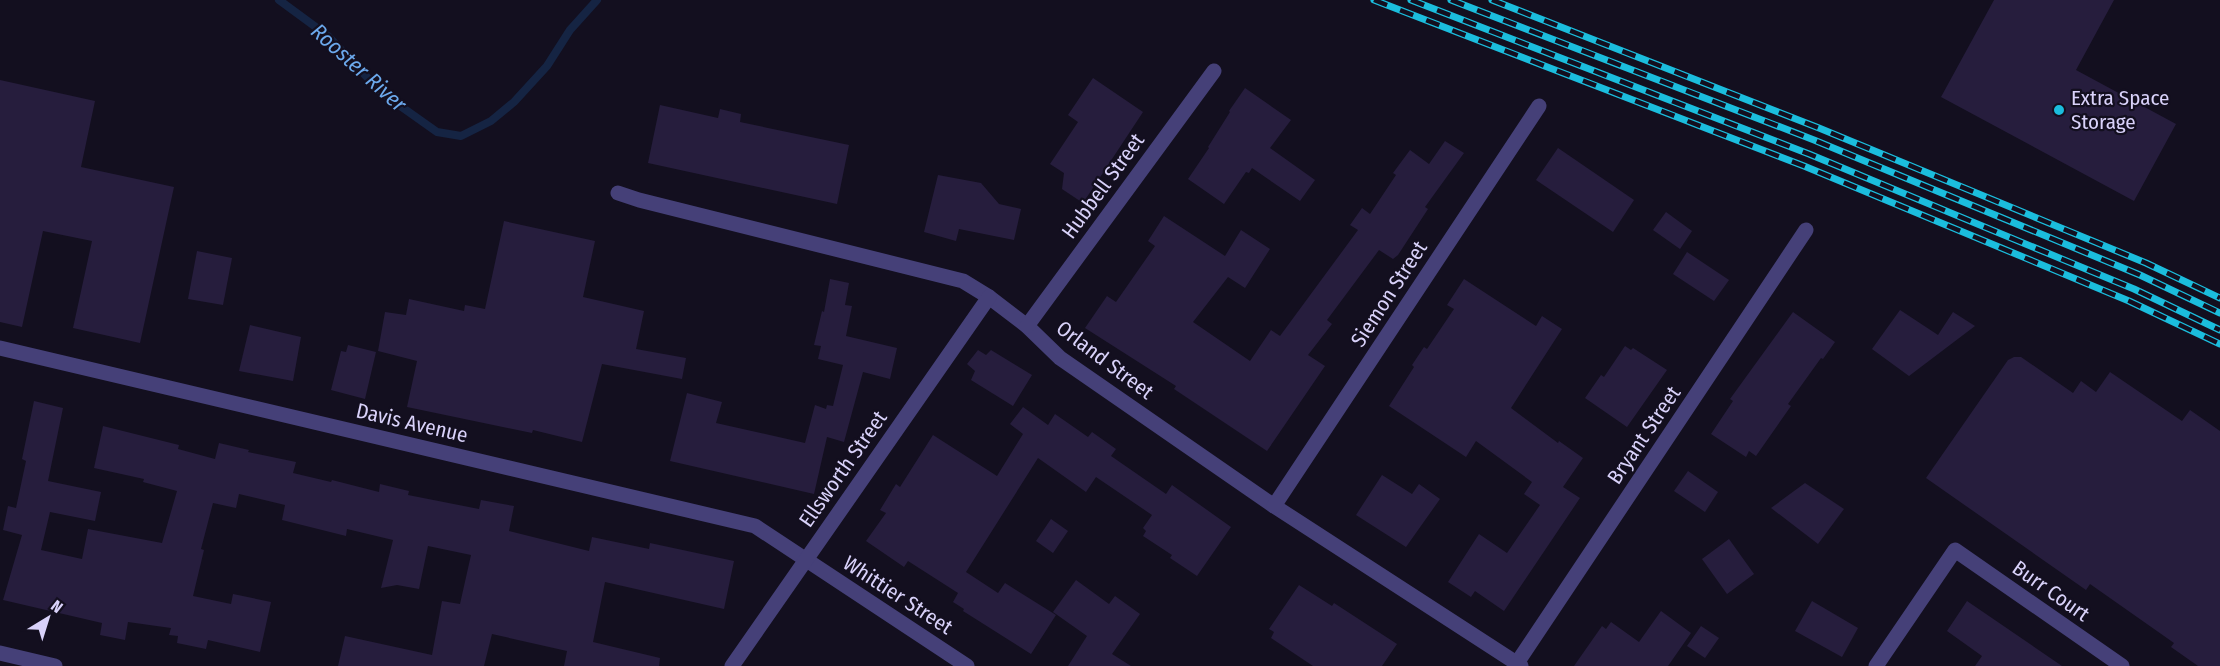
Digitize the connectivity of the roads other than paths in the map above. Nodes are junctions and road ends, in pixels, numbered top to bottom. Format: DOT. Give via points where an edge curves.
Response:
graph roads {
  1 [pos="1214,71"];
  2 [pos="1539,106"];
  3 [pos="618,193"];
  4 [pos="1806,230"];
  5 [pos="989,297"];
  6 [pos="1027,326"];
  7 [pos="0,348"];
  8 [pos="1274,506"];
  9 [pos="806,560"];
  10 [pos="0,653"];
  11 [pos="1519,665"];
  12 [pos="55,666"];
  13 [pos="732,666"];
  14 [pos="967,666"];
  15 [pos="1876,666"];
  16 [pos="2122,666"];
  1 -- 6 [label="street, Hubbell Street"];
  2 -- 8 [label="street, Siemon Street"];
  3 -- 5 [label="street, Orland Street" via="963,281"];
  4 -- 11 [label="street, Bryant Street"];
  5 -- 6 [label="street, Orland Street"];
  5 -- 9 [label="street, Ellsworth Street"];
  6 -- 8 [label="street, Orland Street" via="1060,358"];
  7 -- 9 [label="street, Davis Avenue" via="755,526"];
  8 -- 11 [label="street, Orland Street"];
  9 -- 13 [label="street, Ellsworth Street"];
  9 -- 14 [label="street, Whittier Street"];
  10 -- 12 [label="street"];
  15 -- 16 [label="street, Burr Court" via="1955,550"];
}
